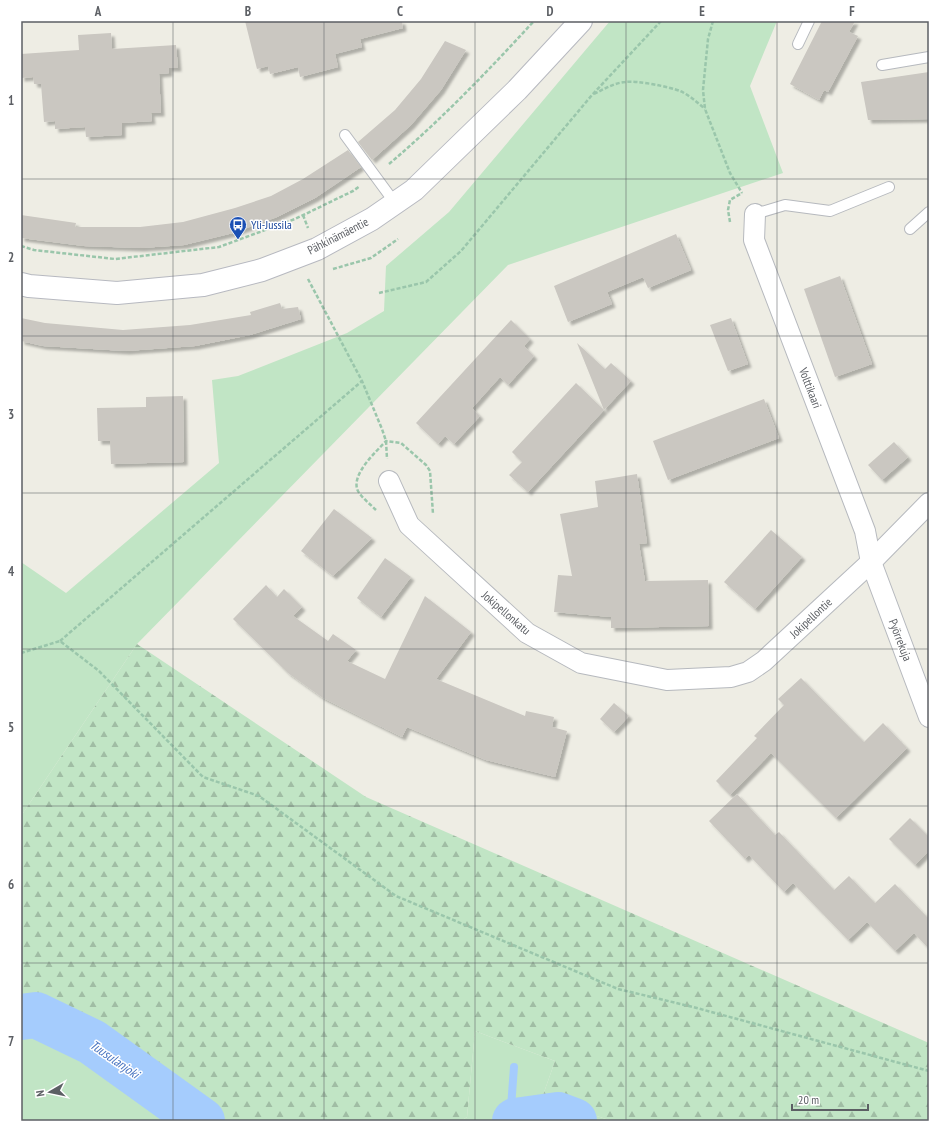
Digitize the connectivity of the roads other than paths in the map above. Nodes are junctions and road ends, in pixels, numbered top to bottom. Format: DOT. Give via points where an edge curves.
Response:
graph roads {
  1 [pos="582,21"];
  2 [pos="809,21"];
  3 [pos="798,44"];
  4 [pos="929,57"];
  5 [pos="882,65"];
  6 [pos="345,135"];
  7 [pos="889,187"];
  8 [pos="395,203"];
  9 [pos="929,212"];
  10 [pos="755,214"];
  11 [pos="910,229"];
  12 [pos="21,284"];
  13 [pos="389,481"];
  14 [pos="929,503"];
  15 [pos="871,562"];
  16 [pos="667,680"];
  17 [pos="929,717"];
  1 -- 8 [label="street, Pähkinämäentie" via="512,95 414,190"];
  2 -- 3 [label="lane"];
  4 -- 5 [label="lane"];
  6 -- 8 [label="lane"];
  7 -- 10 [label="lane" via="830,211 786,205"];
  8 -- 12 [label="street, Pähkinämäentie" via="372,219 317,249 262,270 203,285 117,292"];
  9 -- 11 [label="lane"];
  10 -- 15 [label="street, Volttikaari" via="754,240 865,531"];
  13 -- 16 [label="street, Jokipellonkatu" via="409,525 527,633 581,663"];
  14 -- 15 [label="street, Jokipellontie"];
  15 -- 16 [label="street, Jokipellontie" via="764,661 748,672 732,677"];
  15 -- 17 [label="street, Pyörrekuja"];
}
